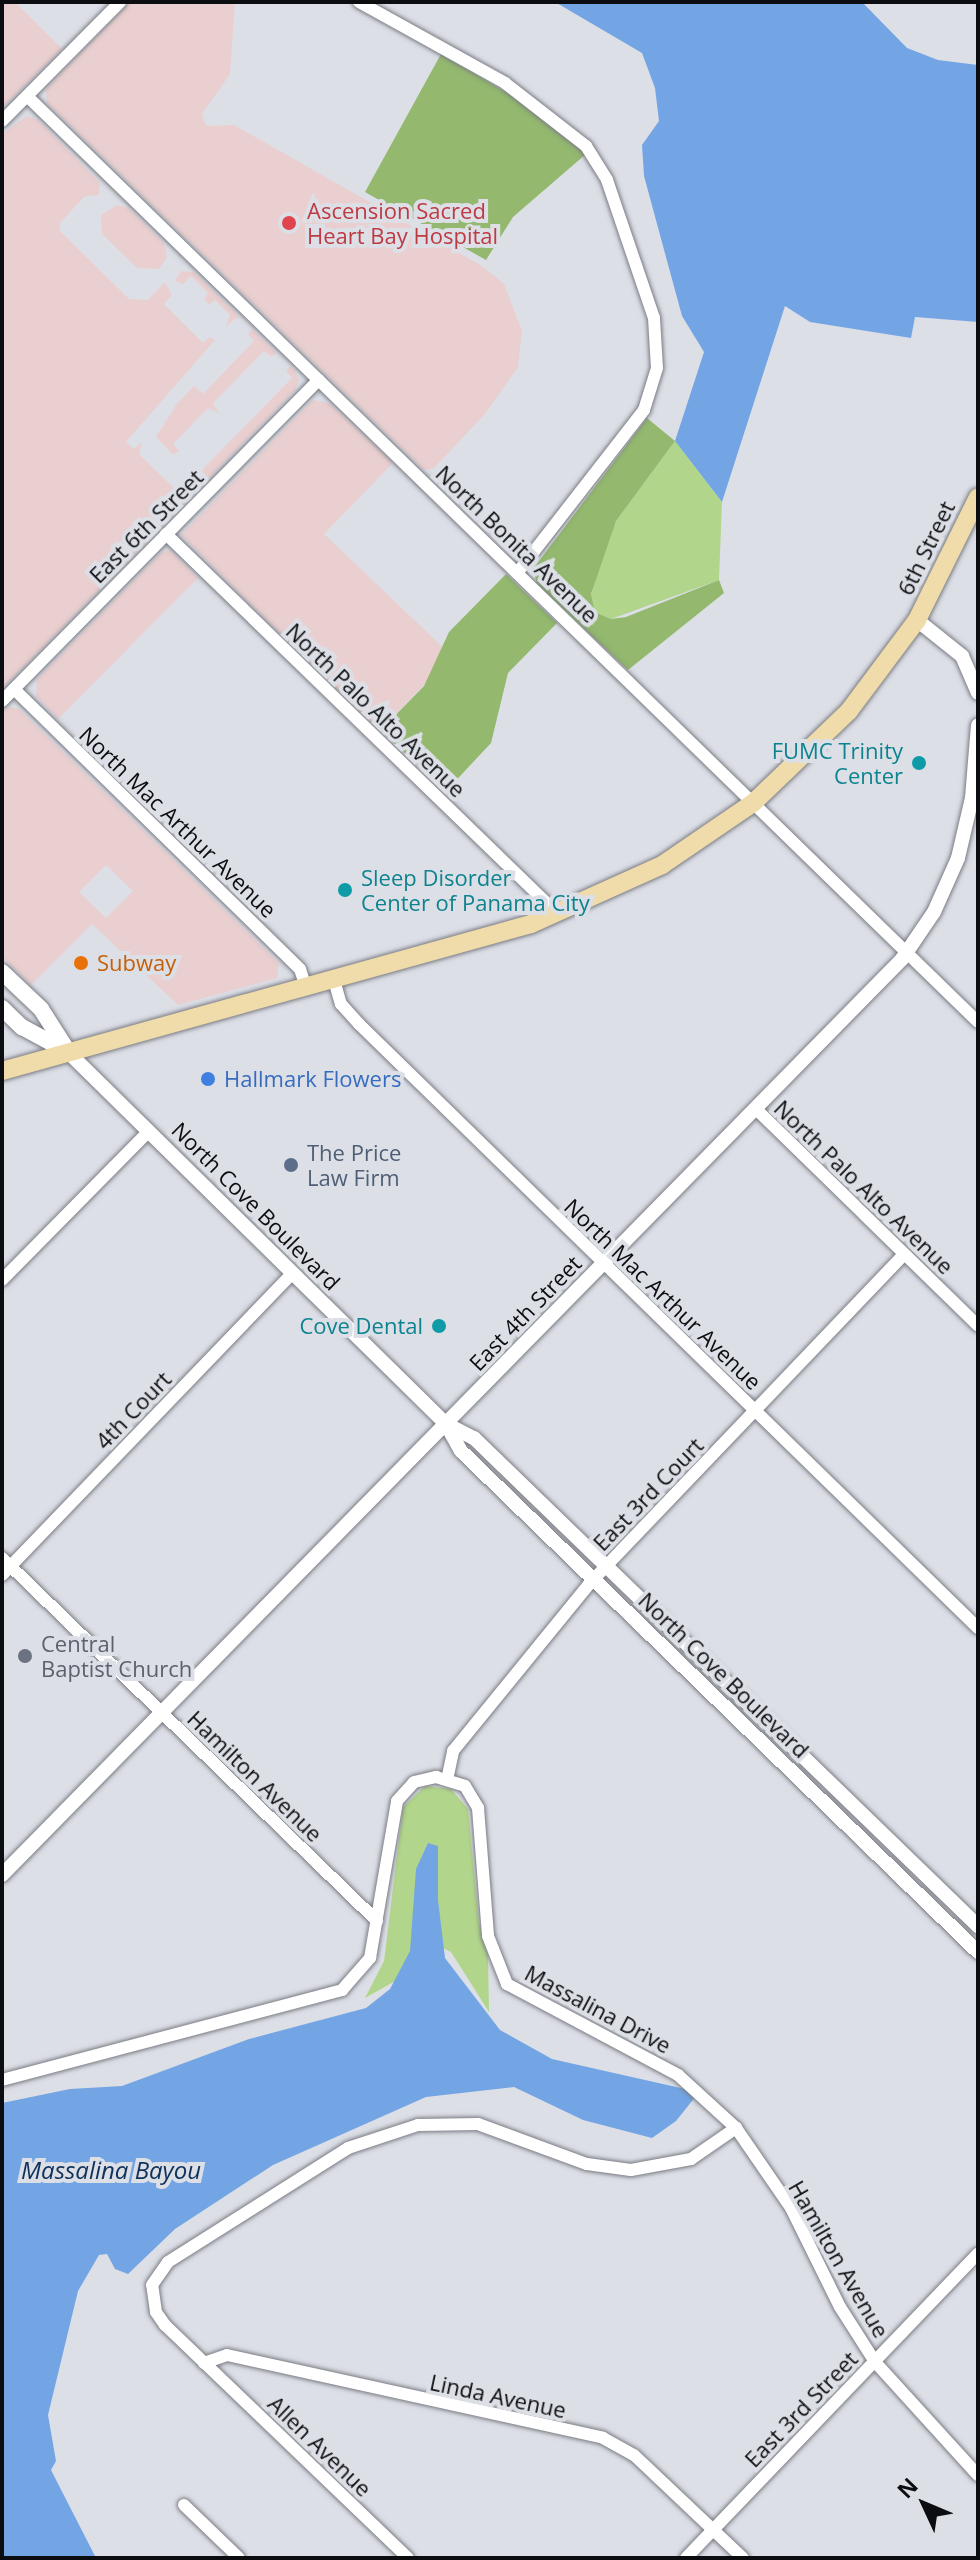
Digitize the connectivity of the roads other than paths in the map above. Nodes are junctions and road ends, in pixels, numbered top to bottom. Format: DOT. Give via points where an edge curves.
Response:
graph roads {
  1 [pos="359,2"];
  2 [pos="118,3"];
  3 [pos="27,96"];
  4 [pos="2,121"];
  5 [pos="319,380"];
  6 [pos="978,497"];
  7 [pos="166,534"];
  8 [pos="517,573"];
  9 [pos="917,620"];
  10 [pos="14,689"];
  11 [pos="978,693"];
  12 [pos="2,701"];
  13 [pos="978,725"];
  14 [pos="753,803"];
  15 [pos="558,914"];
  16 [pos="907,952"];
  17 [pos="2,972"];
  18 [pos="334,980"];
  19 [pos="306,988"];
  20 [pos="2,1008"];
  21 [pos="978,1022"];
  22 [pos="69,1053"];
  23 [pos="2,1071"];
  24 [pos="756,1109"];
  25 [pos="149,1131"];
  26 [pos="904,1254"];
  27 [pos="604,1263"];
  28 [pos="293,1273"];
  29 [pos="2,1280"];
  30 [pos="978,1326"];
  31 [pos="755,1412"];
  32 [pos="446,1424"];
  33 [pos="607,1566"];
  34 [pos="5,1567"];
  35 [pos="594,1579"];
  36 [pos="978,1628"];
  37 [pos="161,1713"];
  38 [pos="447,1780"];
  39 [pos="878,1829"];
  40 [pos="865,1842"];
  41 [pos="2,1875"];
  42 [pos="377,1921"];
  43 [pos="978,1926"];
  44 [pos="978,1952"];
  45 [pos="2,2080"];
  46 [pos="736,2128"];
  47 [pos="978,2253"];
  48 [pos="875,2362"];
  49 [pos="204,2363"];
  50 [pos="978,2475"];
  51 [pos="184,2505"];
  52 [pos="713,2530"];
  53 [pos="239,2558"];
  54 [pos="408,2558"];
  55 [pos="686,2558"];
  56 [pos="743,2558"];
  1 -- 8 [label="street" via="505,83 586,146 607,180 654,318 658,357 644,410"];
  2 -- 3 [label="street"];
  3 -- 4 [label="street"];
  3 -- 5 [label="street, North Bonita Avenue"];
  5 -- 7 [label="street, East 6th Street"];
  5 -- 8 [label="street, North Bonita Avenue"];
  6 -- 9 [label="main road, 6th Street"];
  7 -- 10 [label="street, East 6th Street"];
  7 -- 15 [label="street, North Palo Alto Avenue"];
  8 -- 14 [label="street, North Bonita Avenue"];
  9 -- 11 [label="street" via="962,656"];
  9 -- 14 [label="main road, 6th Street" via="842,719"];
  10 -- 12 [label="street, East 6th Street"];
  10 -- 19 [label="street, North Mac Arthur Avenue" via="300,969"];
  13 -- 16 [label="street, East 4th Street" via="972,798 958,858 940,901"];
  14 -- 15 [label="main road, 6th Street" via="662,865"];
  14 -- 16 [label="street, North Bonita Avenue"];
  15 -- 18 [label="main road, 6th Street"];
  16 -- 21 [label="street, North Bonita Avenue"];
  16 -- 24 [label="street, East 4th Street"];
  17 -- 22 [label="main road, North Cove Boulevard" via="41,1009"];
  18 -- 19 [label="main road, 6th Street"];
  18 -- 27 [label="street, North Mac Arthur Avenue" via="341,1004 359,1024"];
  19 -- 22 [label="main road, 6th Street"];
  20 -- 22 [label="main road, North Cove Boulevard" via="22,1027"];
  22 -- 23 [label="main road, 6th Street"];
  22 -- 25 [label="street, North Cove Boulevard"];
  24 -- 26 [label="street, North Palo Alto Avenue"];
  24 -- 27 [label="street, East 4th Street"];
  25 -- 28 [label="street, North Cove Boulevard"];
  25 -- 29 [label="street"];
  26 -- 30 [label="street, North Palo Alto Avenue"];
  26 -- 31 [label="street, East 3rd Court"];
  27 -- 31 [label="street, North Mac Arthur Avenue"];
  27 -- 32 [label="street, East 4th Street"];
  28 -- 32 [label="street, North Cove Boulevard"];
  28 -- 34 [label="street, 4th Court"];
  31 -- 33 [label="street, East 3rd Court"];
  31 -- 36 [label="street, North Mac Arthur Avenue"];
  32 -- 33 [label="street, North Cove Boulevard" via="474,1438"];
  32 -- 35 [label="street, North Cove Boulevard" via="461,1451"];
  32 -- 37 [label="street, East 4th Street"];
  33 -- 35 [label="street, East 3rd Court"];
  33 -- 39 [label="street, North Cove Boulevard"];
  34 -- 37 [label="street, Hamilton Avenue"];
  35 -- 38 [label="street, East 3rd Court" via="453,1751"];
  35 -- 40 [label="street, North Cove Boulevard"];
  37 -- 41 [label="street, East 4th Street"];
  37 -- 42 [label="street, Hamilton Avenue"];
  38 -- 42 [label="street" via="414,1782 397,1801"];
  38 -- 46 [label="street, Massalina Drive" via="465,1786 478,1808 488,1936 507,1984 678,2075"];
  39 -- 40 [label="street"];
  39 -- 43 [label="street, North Cove Boulevard"];
  40 -- 44 [label="street, North Cove Boulevard"];
  42 -- 45 [label="street" via="370,1958 360,1974 320,1999"];
  46 -- 48 [label="street, Hamilton Avenue" via="791,2208 840,2307"];
  46 -- 49 [label="street" via="691,2159 652,2169 587,2164 515,2134 437,2121 348,2148 184,2249 152,2285 156,2312"];
  47 -- 48 [label="street, East 3rd Street"];
  48 -- 50 [label="street, Hamilton Avenue"];
  48 -- 52 [label="street, East 3rd Street"];
  49 -- 52 [label="street, Linda Avenue" via="227,2355 603,2438 634,2455"];
  49 -- 54 [label="street, Allen Avenue"];
  51 -- 53 [label="street"];
  52 -- 55 [label="street, East 3rd Street"];
  52 -- 56 [label="street, Linda Avenue"];
}
